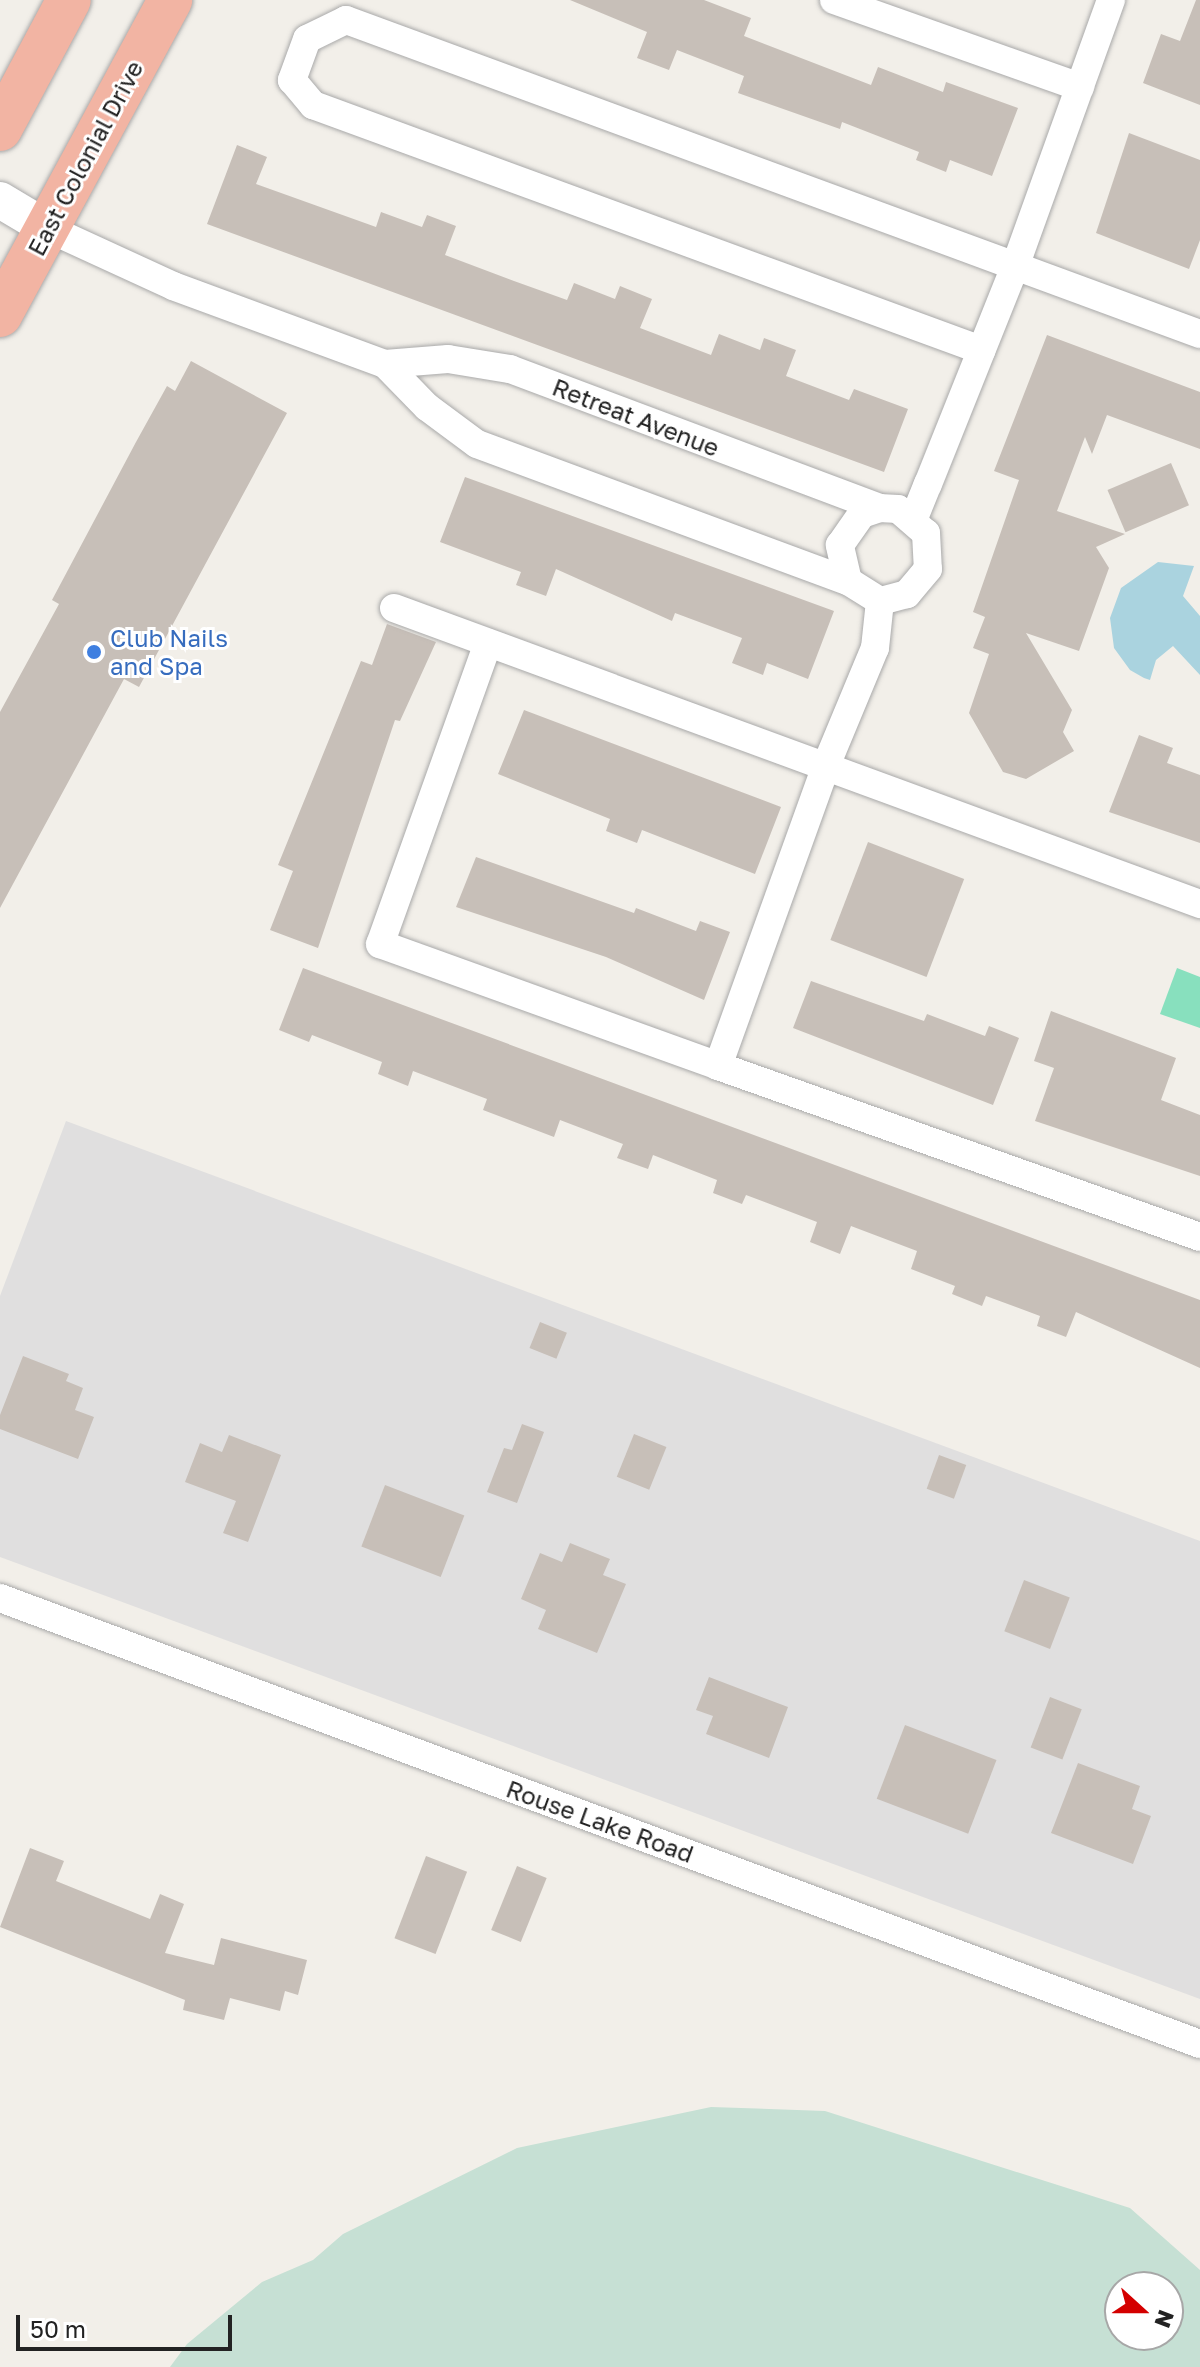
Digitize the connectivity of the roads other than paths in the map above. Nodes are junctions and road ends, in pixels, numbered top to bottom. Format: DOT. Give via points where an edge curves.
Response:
graph roads {
  1 [pos="69,0"];
  2 [pos="170,0"];
  3 [pos="834,0"];
  4 [pos="1111,0"];
  5 [pos="1080,87"];
  6 [pos="0,129"];
  7 [pos="0,200"];
  8 [pos="47,228"];
  9 [pos="1015,266"];
  10 [pos="0,315"];
  11 [pos="1200,334"];
  12 [pos="981,350"];
  13 [pos="385,364"];
  14 [pos="879,508"];
  15 [pos="914,518"];
  16 [pos="848,581"];
  17 [pos="880,601"];
  18 [pos="394,608"];
  19 [pos="488,643"];
  20 [pos="825,768"];
  21 [pos="1200,904"];
  22 [pos="718,1066"];
  23 [pos="1200,1237"];
  24 [pos="0,1598"];
  25 [pos="1200,2044"];
  1 -- 6 [label="highway"];
  2 -- 8 [label="highway, East Colonial Drive"];
  3 -- 5 [label="street"];
  4 -- 5 [label="street"];
  5 -- 9 [label="street"];
  7 -- 8 [label="street"];
  8 -- 10 [label="highway, East Colonial Drive"];
  8 -- 13 [label="street, Retreat Avenue" via="173,286"];
  9 -- 11 [label="street"];
  9 -- 12 [label="street"];
  9 -- 12 [label="street" via="346,20 307,39 292,80 313,105"];
  12 -- 15 [label="street"];
  13 -- 14 [label="street, Retreat Avenue" via="448,359 510,369"];
  13 -- 16 [label="street, Retreat Avenue" via="427,407 477,444"];
  14 -- 15 [label="street"];
  14 -- 16 [label="street" via="848,527 840,545"];
  15 -- 17 [label="street" via="931,551 928,569 907,594"];
  16 -- 17 [label="street"];
  17 -- 20 [label="street" via="875,648"];
  18 -- 19 [label="street"];
  19 -- 20 [label="street"];
  19 -- 22 [label="street" via="380,944"];
  20 -- 21 [label="street"];
  20 -- 22 [label="street"];
  22 -- 23 [label="street"];
  24 -- 25 [label="street, Rouse Lake Road"];
}
